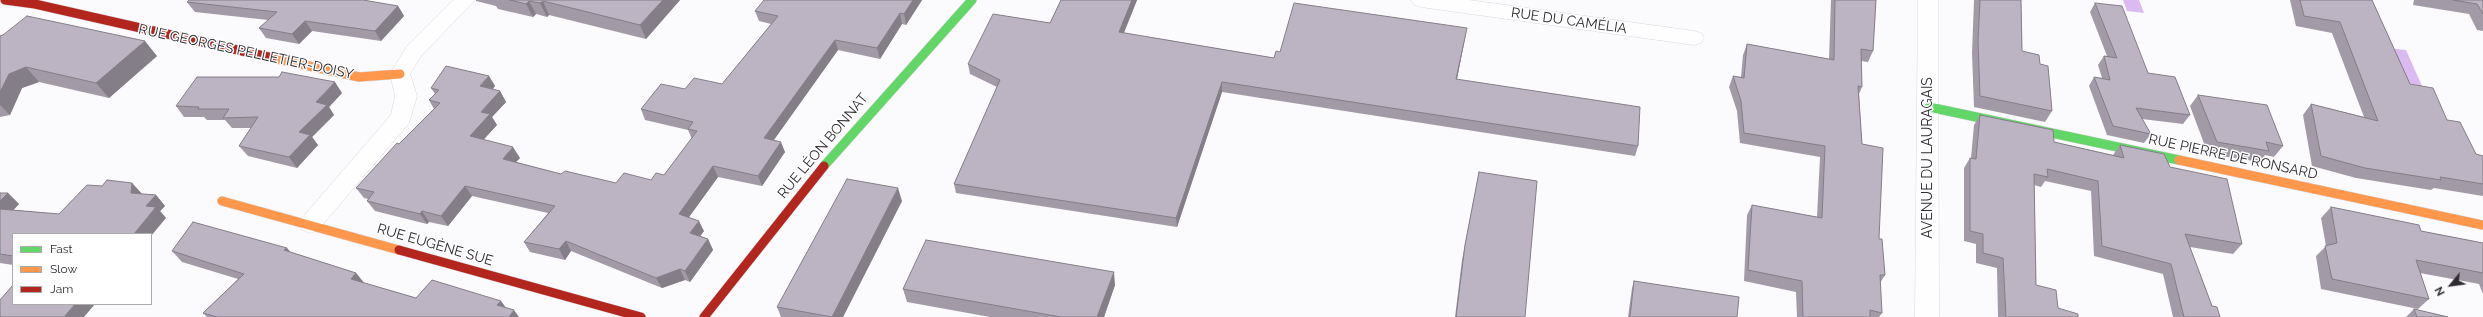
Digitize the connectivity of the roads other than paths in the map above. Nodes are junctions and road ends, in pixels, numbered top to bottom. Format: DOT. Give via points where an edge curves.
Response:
graph roads {
  1 [pos="5,0"];
  2 [pos="465,0"];
  3 [pos="972,0"];
  4 [pos="1421,0"];
  5 [pos="1928,0"];
  6 [pos="1523,7"];
  7 [pos="1694,38"];
  8 [pos="400,74"];
  9 [pos="1929,107"];
  10 [pos="222,201"];
  11 [pos="310,224"];
  12 [pos="2483,225"];
  13 [pos="641,317"];
  14 [pos="704,317"];
  15 [pos="1927,317"];
  1 -- 8 [label="street, RUE GEORGES PELLETIER-DOISY" via="35,4 359,77"];
  2 -- 8 [label="street" via="414,51"];
  3 -- 14 [label="street, RUE LÉON BONNAT" via="842,143"];
  4 -- 6 [label="street, RUE DU CAMÉLIA"];
  5 -- 9 [label="street, AVENUE DU LAURAGAIS"];
  6 -- 7 [label="street, RUE DU CAMÉLIA"];
  8 -- 11 [label="street" via="406,96 401,118"];
  9 -- 12 [label="street, RUE PIERRE DE RONSARD"];
  9 -- 15 [label="street, AVENUE DU LAURAGAIS"];
  10 -- 11 [label="street, RUE EUGÈNE SUE"];
  11 -- 13 [label="street, RUE EUGÈNE SUE"];
}
